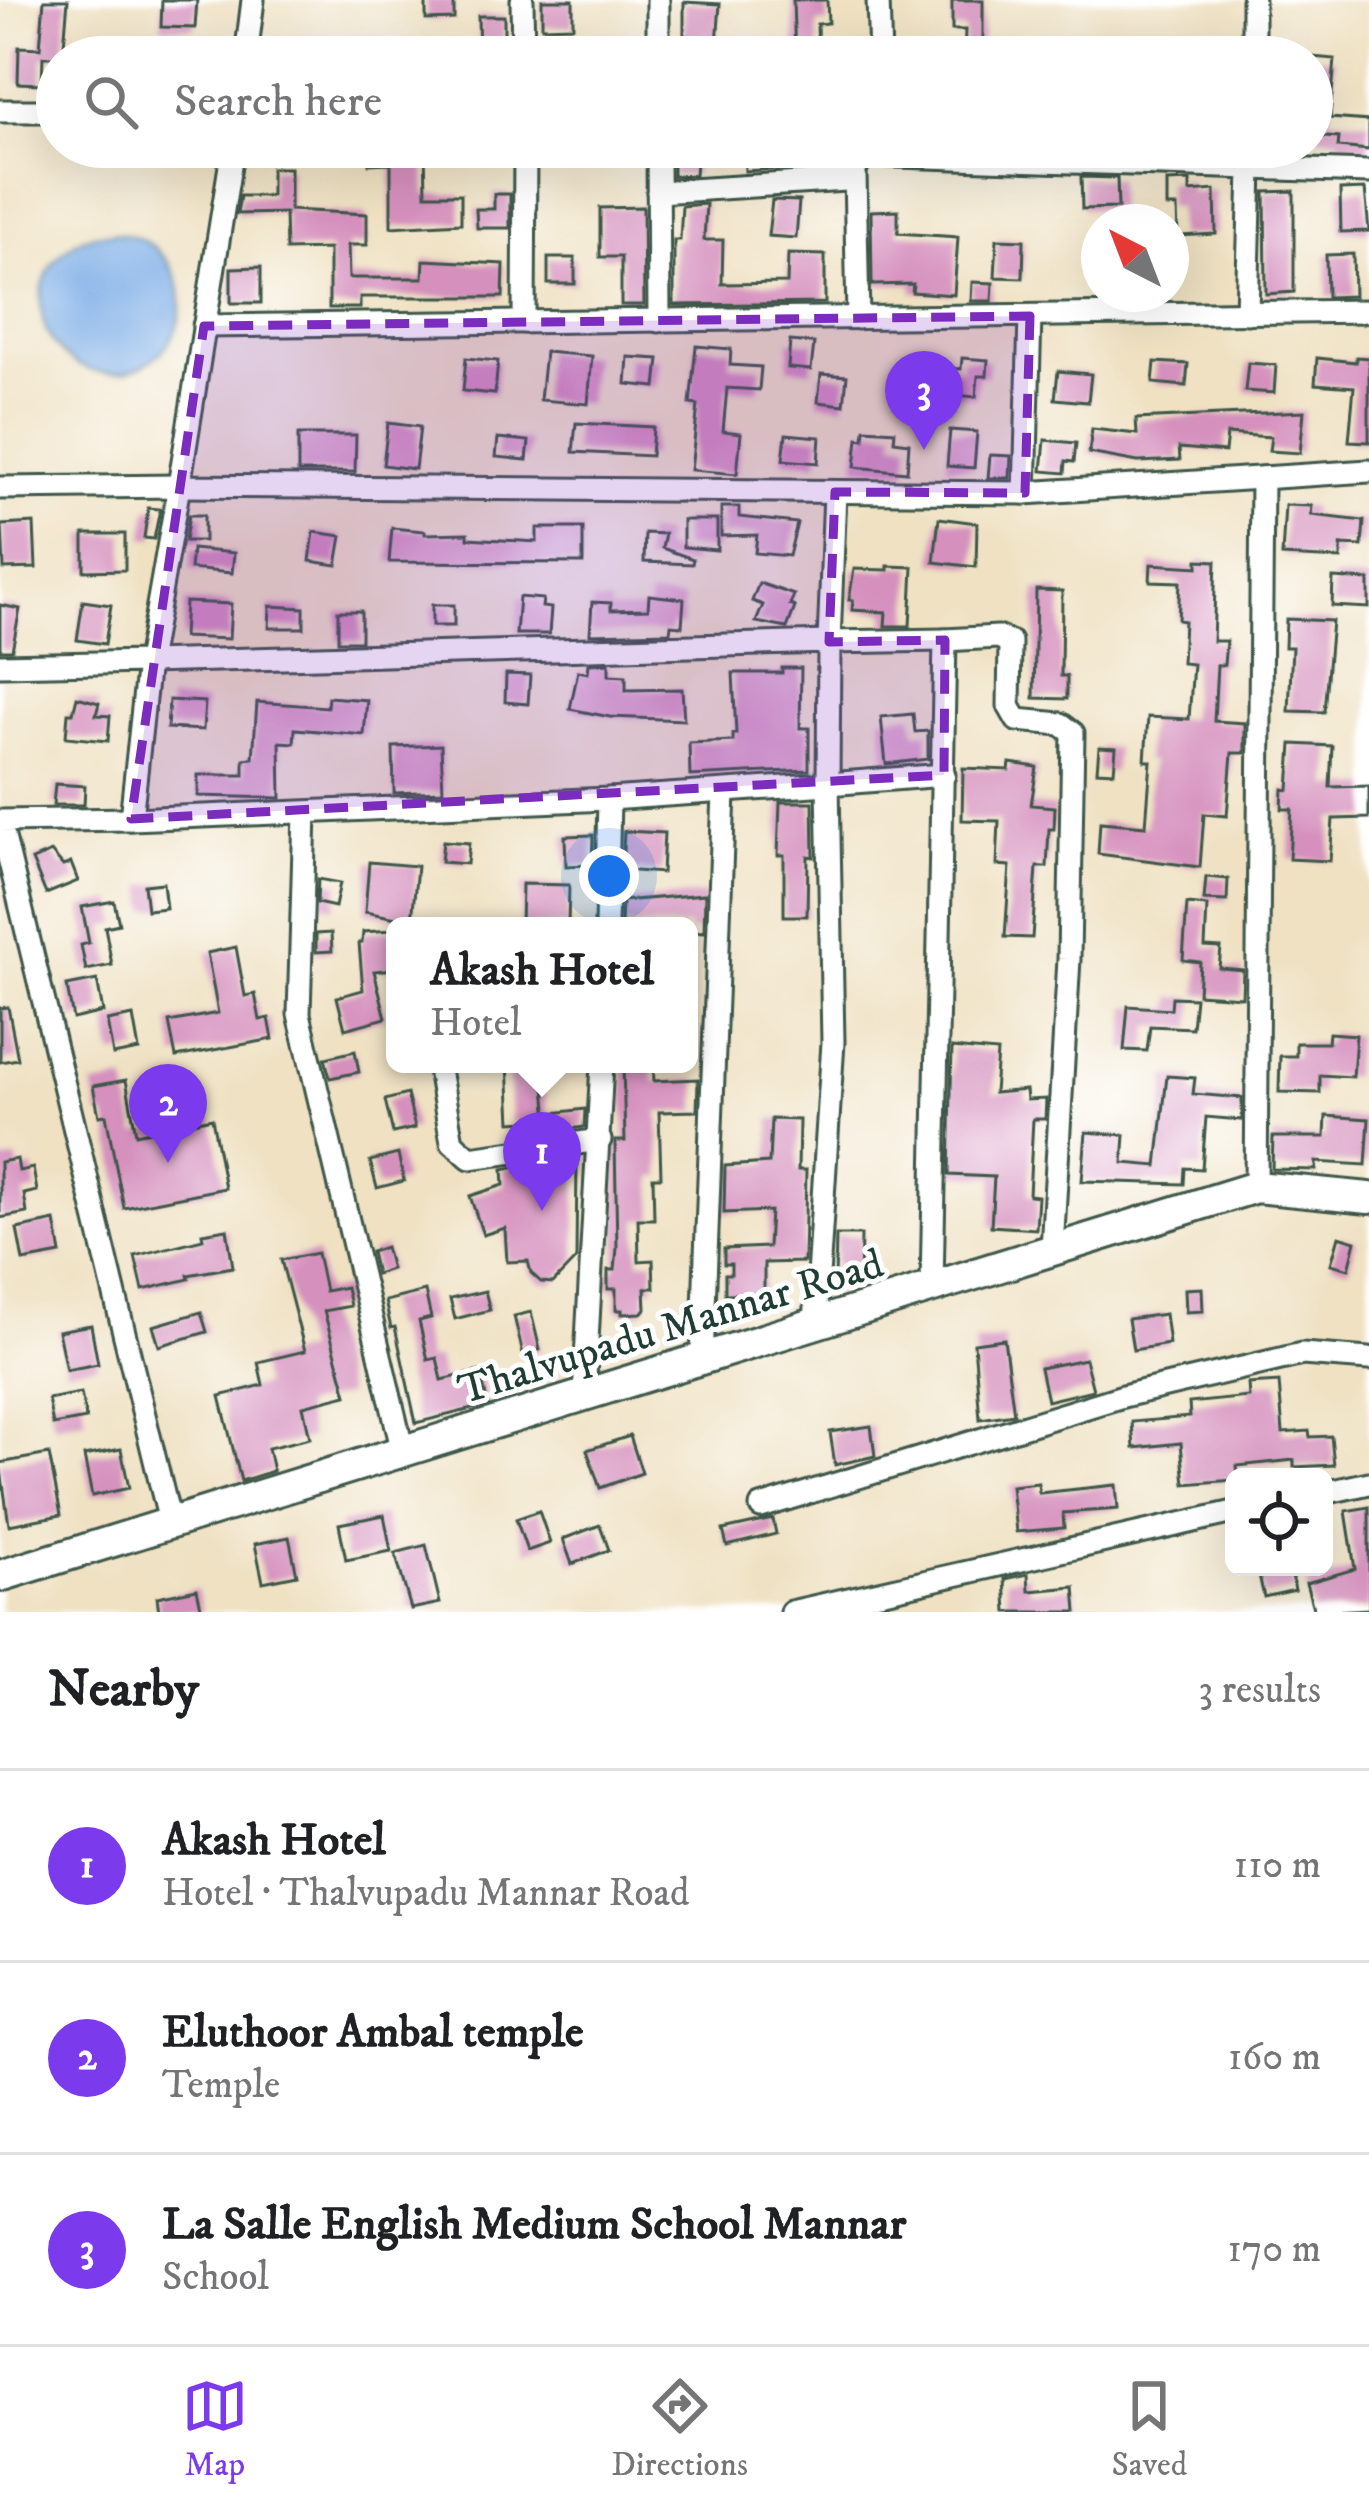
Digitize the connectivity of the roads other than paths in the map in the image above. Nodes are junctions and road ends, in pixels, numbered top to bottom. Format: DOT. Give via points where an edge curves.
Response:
graph roads {
  1 [pos="253,0"];
  2 [pos="523,0"];
  3 [pos="658,0"];
  4 [pos="878,0"];
  5 [pos="1253,0"];
  6 [pos="249,36"];
  7 [pos="523,36"];
  8 [pos="658,36"];
  9 [pos="879,36"];
  10 [pos="1252,36"];
  11 [pos="0,111"];
  12 [pos="36,111"];
  13 [pos="230,168"];
  14 [pos="525,168"];
  15 [pos="658,168"];
  16 [pos="855,168"];
  17 [pos="863,168"];
  18 [pos="1251,168"];
  19 [pos="1333,168"];
  20 [pos="1369,172"];
  21 [pos="658,192"];
  22 [pos="1369,311"];
  23 [pos="1246,313"];
  24 [pos="1030,316"];
  25 [pos="858,318"];
  26 [pos="659,321"];
  27 [pos="524,322"];
  28 [pos="204,326"];
  29 [pos="1369,471"];
  30 [pos="1262,478"];
  31 [pos="178,486"];
  32 [pos="0,488"];
  33 [pos="836,492"];
  34 [pos="1025,493"];
  35 [pos="945,640"];
  36 [pos="829,642"];
  37 [pos="148,662"];
  38 [pos="0,665"];
  39 [pos="944,775"];
  40 [pos="828,784"];
  41 [pos="724,793"];
  42 [pos="609,799"];
  43 [pos="304,813"];
  44 [pos="131,819"];
  45 [pos="0,821"];
  46 [pos="606,917"];
  47 [pos="440,1073"];
  48 [pos="602,1073"];
  49 [pos="601,1140"];
  50 [pos="1256,1187"];
  51 [pos="1369,1198"];
  52 [pos="1052,1249"];
  53 [pos="932,1286"];
  54 [pos="814,1323"];
  55 [pos="701,1359"];
  56 [pos="1369,1359"];
  57 [pos="584,1396"];
  58 [pos="403,1452"];
  59 [pos="1369,1483"];
  60 [pos="1333,1491"];
  61 [pos="761,1508"];
  62 [pos="1225,1514"];
  63 [pos="170,1522"];
  64 [pos="0,1576"];
  65 [pos="791,1612"];
  1 -- 6 [label="street"];
  2 -- 7 [label="street"];
  3 -- 8 [label="street"];
  4 -- 9 [label="street"];
  5 -- 10 [label="street"];
  11 -- 12 [label="street"];
  13 -- 28 [label="street"];
  14 -- 27 [label="street"];
  15 -- 21 [label="street"];
  16 -- 21 [label="street" via="846,180"];
  17 -- 25 [label="street"];
  18 -- 23 [label="street"];
  19 -- 20 [label="street"];
  21 -- 26 [label="street"];
  22 -- 23 [label="street"];
  23 -- 24 [label="street"];
  24 -- 25 [label="street"];
  24 -- 34 [label="street"];
  25 -- 26 [label="street"];
  26 -- 27 [label="street"];
  27 -- 28 [label="street"];
  28 -- 31 [label="street"];
  29 -- 30 [label="street"];
  30 -- 34 [label="street"];
  30 -- 50 [label="street"];
  31 -- 32 [label="street"];
  31 -- 33 [label="street"];
  31 -- 37 [label="street"];
  33 -- 34 [label="street"];
  33 -- 36 [label="street"];
  35 -- 36 [label="street"];
  35 -- 39 [label="street"];
  35 -- 52 [label="street" via="1010,642 1009,706 1017,720 1060,724 1072,734"];
  36 -- 37 [label="street"];
  36 -- 40 [label="street"];
  37 -- 38 [label="street"];
  37 -- 44 [label="street"];
  39 -- 40 [label="street"];
  39 -- 53 [label="street"];
  40 -- 41 [label="street"];
  40 -- 54 [label="street" via="833,1042"];
  41 -- 42 [label="street"];
  41 -- 55 [label="street"];
  42 -- 43 [label="street"];
  42 -- 46 [label="street"];
  43 -- 44 [label="street"];
  43 -- 58 [label="street" via="298,1014"];
  44 -- 45 [label="street"];
  45 -- 63 [label="street"];
  47 -- 49 [label="street" via="452,1142 470,1158"];
  48 -- 49 [label="street"];
  49 -- 57 [label="street"];
  50 -- 51 [label="street, Thalvupadu Mannar Road"];
  50 -- 52 [label="street, Thalvupadu Mannar Road"];
  52 -- 53 [label="street, Thalvupadu Mannar Road"];
  53 -- 54 [label="street, Thalvupadu Mannar Road"];
  54 -- 55 [label="street, Thalvupadu Mannar Road"];
  55 -- 57 [label="street, Thalvupadu Mannar Road"];
  56 -- 61 [label="street" via="1302,1354 1123,1396"];
  57 -- 58 [label="street, Thalvupadu Mannar Road"];
  58 -- 63 [label="street, Thalvupadu Mannar Road"];
  59 -- 60 [label="street"];
  62 -- 65 [label="street"];
  63 -- 64 [label="street, Thalvupadu Mannar Road"];
}
